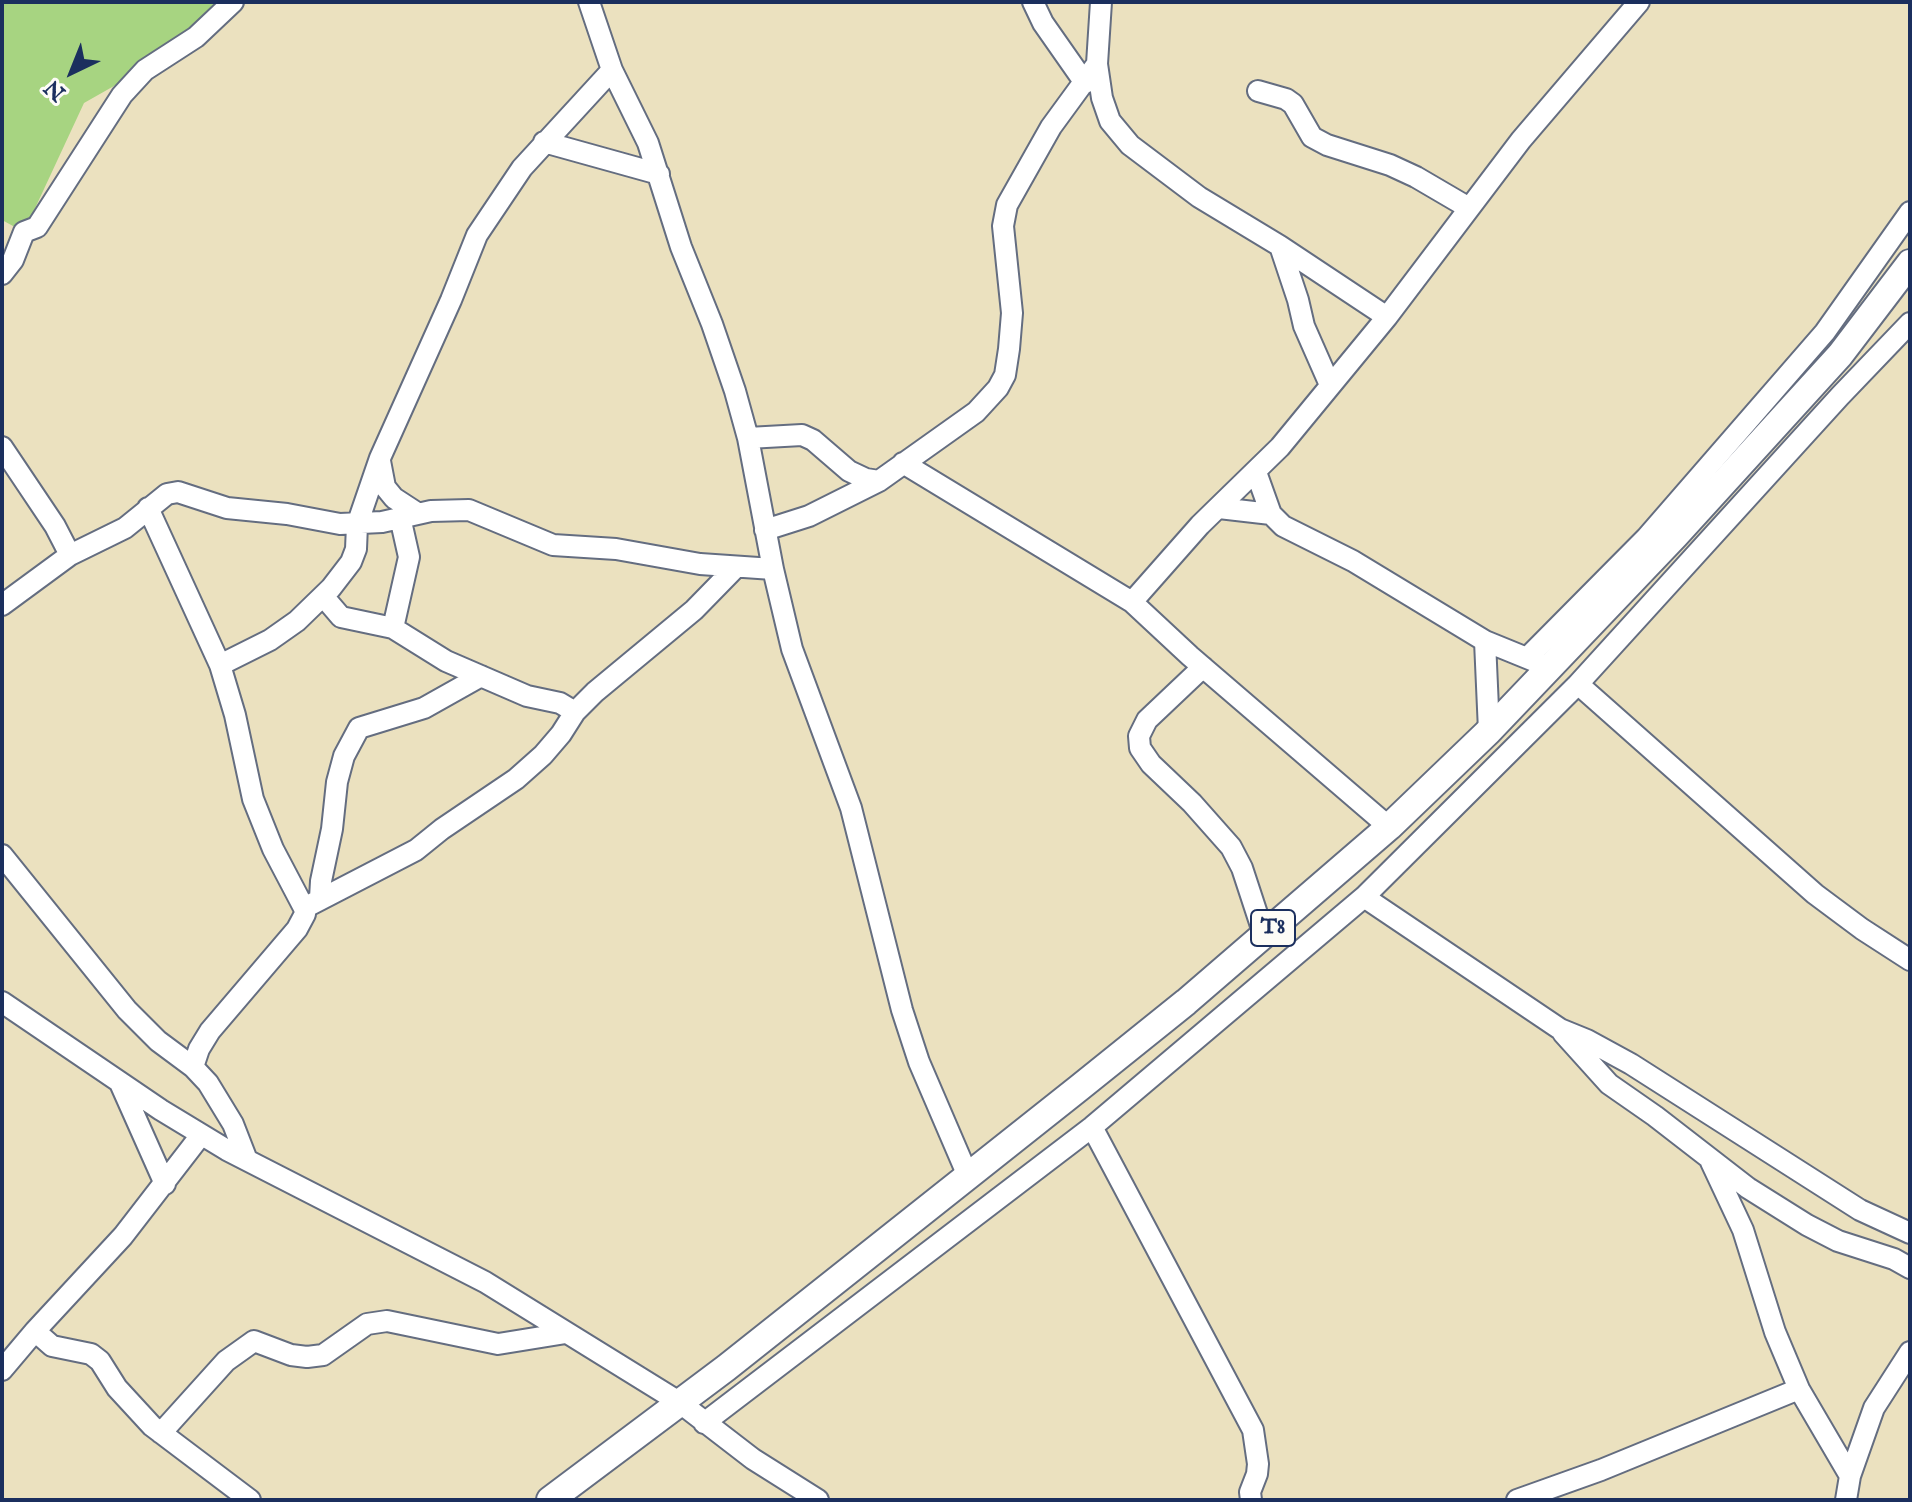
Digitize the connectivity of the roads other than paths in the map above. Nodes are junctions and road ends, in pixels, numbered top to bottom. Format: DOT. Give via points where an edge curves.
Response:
graph roads {
  1 [pos="233,2"];
  2 [pos="589,2"];
  3 [pos="1033,2"];
  4 [pos="1101,2"];
  5 [pos="1639,2"];
  6 [pos="1097,64"];
  7 [pos="612,70"];
  8 [pos="1085,83"];
  9 [pos="1258,91"];
  10 [pos="544,142"];
  11 [pos="659,174"];
  12 [pos="1469,208"];
  13 [pos="1910,212"];
  14 [pos="1280,246"];
  15 [pos="1910,263"];
  16 [pos="6,266"];
  17 [pos="1387,317"];
  18 [pos="1910,323"];
  19 [pos="1330,385"];
  20 [pos="748,438"];
  21 [pos="2,447"];
  22 [pos="380,458"];
  23 [pos="903,463"];
  24 [pos="1256,472"];
  25 [pos="879,481"];
  26 [pos="148,508"];
  27 [pos="1219,508"];
  28 [pos="1271,514"];
  29 [pos="408,515"];
  30 [pos="357,525"];
  31 [pos="765,530"];
  32 [pos="70,555"];
  33 [pos="736,567"];
  34 [pos="773,569"];
  35 [pos="323,596"];
  36 [pos="1132,602"];
  37 [pos="2,605"];
  38 [pos="393,628"];
  39 [pos="1485,641"];
  40 [pos="1539,663"];
  41 [pos="220,665"];
  42 [pos="1203,667"];
  43 [pos="481,676"];
  44 [pos="1578,684"];
  45 [pos="575,712"];
  46 [pos="1489,731"];
  47 [pos="1389,827"];
  48 [pos="2,855"];
  49 [pos="1364,897"];
  50 [pos="312,903"];
  51 [pos="1264,935"];
  52 [pos="1910,960"];
  53 [pos="2,1002"];
  54 [pos="1560,1029"];
  55 [pos="193,1067"];
  56 [pos="120,1083"];
  57 [pos="1092,1127"];
  58 [pos="201,1135"];
  59 [pos="1710,1158"];
  60 [pos="247,1160"];
  61 [pos="968,1176"];
  62 [pos="165,1184"];
  63 [pos="1910,1233"];
  64 [pos="1910,1268"];
  65 [pos="35,1331"];
  66 [pos="566,1333"];
  67 [pos="1910,1352"];
  68 [pos="2,1370"];
  69 [pos="1799,1389"];
  70 [pos="679,1402"];
  71 [pos="704,1423"];
  72 [pos="161,1433"];
  73 [pos="753,1459"];
  74 [pos="1850,1476"];
  75 [pos="250,1500"];
  76 [pos="550,1500"];
  77 [pos="788,1500"];
  78 [pos="818,1500"];
  79 [pos="1251,1500"];
  80 [pos="1517,1500"];
  81 [pos="1846,1500"];
  1 -- 16 [label="street" via="196,37 145,70 122,95 37,227 24,232"];
  2 -- 7 [label="street"];
  3 -- 8 [label="street"];
  4 -- 6 [label="street"];
  5 -- 12 [label="street"];
  6 -- 8 [label="street"];
  6 -- 14 [label="street" via="1110,121 1130,145 1199,197"];
  7 -- 10 [label="street"];
  7 -- 11 [label="street"];
  8 -- 23 [label="street" via="1051,127 1007,205 1003,226 1012,313 1005,375 976,412"];
  9 -- 12 [label="street" via="1293,104 1312,137 1390,165"];
  10 -- 11 [label="street"];
  10 -- 22 [label="street" via="477,235"];
  11 -- 20 [label="street"];
  12 -- 17 [label="street"];
  13 -- 40 [label="street" via="1825,332"];
  14 -- 17 [label="street"];
  14 -- 19 [label="street" via="1304,326"];
  15 -- 40 [label="main road, T8" via="1840,355 1676,535"];
  17 -- 19 [label="street"];
  18 -- 44 [label="street"];
  19 -- 24 [label="street"];
  20 -- 25 [label="street" via="802,435 849,471"];
  20 -- 31 [label="street"];
  21 -- 32 [label="street"];
  22 -- 29 [label="street" via="385,487"];
  22 -- 30 [label="street"];
  23 -- 25 [label="street"];
  23 -- 36 [label="street"];
  24 -- 27 [label="street"];
  24 -- 28 [label="street"];
  25 -- 31 [label="street" via="809,516"];
  26 -- 30 [label="street" via="178,492 227,508"];
  26 -- 32 [label="street" via="125,528"];
  26 -- 41 [label="street"];
  27 -- 28 [label="street"];
  27 -- 36 [label="street"];
  28 -- 39 [label="street" via="1283,526 1383,578"];
  29 -- 30 [label="street"];
  29 -- 33 [label="street" via="469,510 553,545"];
  29 -- 38 [label="street" via="409,557"];
  30 -- 35 [label="street" via="351,562"];
  31 -- 34 [label="street"];
  32 -- 37 [label="street"];
  33 -- 34 [label="street"];
  33 -- 45 [label="street"];
  34 -- 61 [label="street" via="792,649 851,808 902,1010"];
  35 -- 38 [label="street" via="341,617"];
  35 -- 41 [label="street" via="270,640"];
  36 -- 42 [label="street"];
  38 -- 43 [label="street"];
  39 -- 40 [label="street"];
  39 -- 46 [label="street"];
  40 -- 46 [label="main road, T8"];
  41 -- 50 [label="street" via="253,799 273,849"];
  42 -- 47 [label="street"];
  42 -- 51 [label="street" via="1147,720 1140,748 1231,847"];
  43 -- 45 [label="street"];
  43 -- 50 [label="street" via="424,708 359,728 337,782 332,829"];
  44 -- 49 [label="street"];
  44 -- 52 [label="street" via="1815,894"];
  45 -- 50 [label="street" via="543,755 493,796 407,855"];
  46 -- 47 [label="main road, T8"];
  47 -- 51 [label="main road, T8"];
  48 -- 55 [label="street" via="127,1010"];
  49 -- 54 [label="street"];
  49 -- 57 [label="street"];
  50 -- 55 [label="street" via="297,929 210,1031"];
  51 -- 61 [label="main road, T8"];
  53 -- 56 [label="street"];
  54 -- 59 [label="street" via="1609,1084"];
  54 -- 63 [label="street" via="1631,1064 1860,1210"];
  55 -- 60 [label="street" via="219,1097"];
  56 -- 58 [label="street"];
  56 -- 62 [label="street"];
  57 -- 71 [label="street"];
  57 -- 79 [label="street" via="1253,1430 1258,1464"];
  58 -- 60 [label="street"];
  58 -- 62 [label="street"];
  59 -- 64 [label="street" via="1807,1225"];
  59 -- 69 [label="street" via="1743,1230"];
  60 -- 66 [label="street" via="485,1282"];
  61 -- 70 [label="main road, T8"];
  62 -- 65 [label="street"];
  65 -- 68 [label="street"];
  65 -- 72 [label="street" via="52,1346 100,1361 117,1388"];
  66 -- 70 [label="street"];
  66 -- 72 [label="street" via="498,1344 387,1321 367,1324 323,1355 307,1357 254,1341 226,1361"];
  67 -- 74 [label="street" via="1874,1408"];
  69 -- 74 [label="street"];
  69 -- 80 [label="street"];
  70 -- 71 [label="street"];
  70 -- 76 [label="main road, T8"];
  71 -- 73 [label="street"];
  72 -- 75 [label="street"];
  73 -- 77 [label="street"];
  73 -- 78 [label="street"];
  74 -- 81 [label="street"];
}
